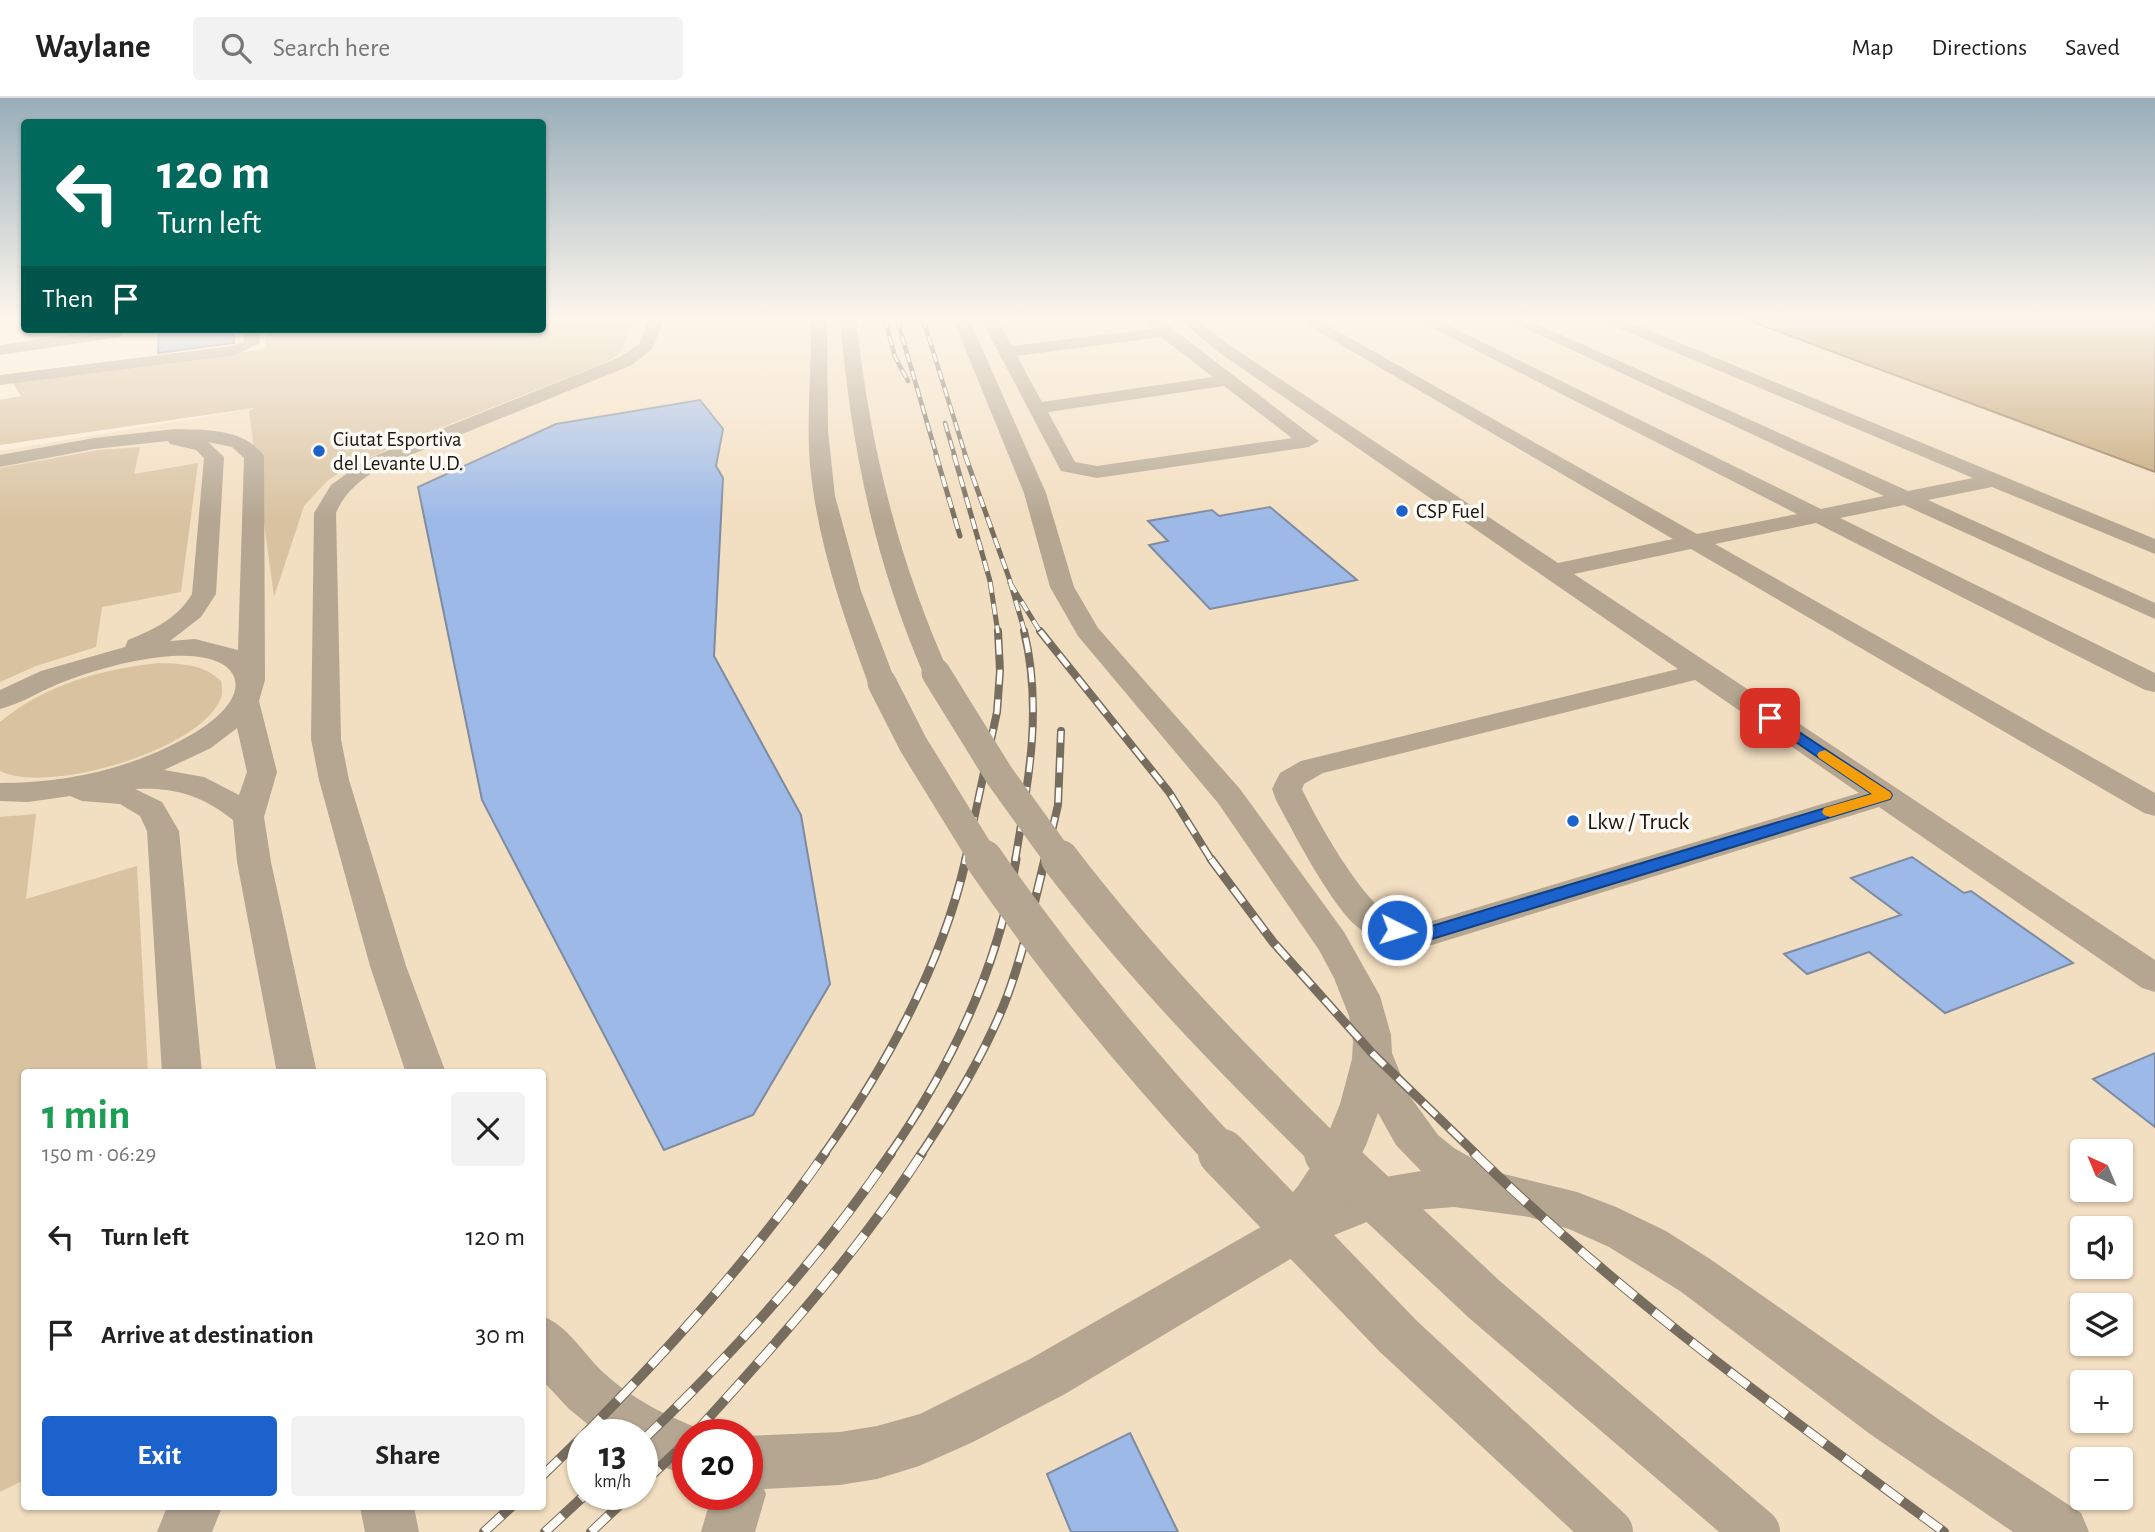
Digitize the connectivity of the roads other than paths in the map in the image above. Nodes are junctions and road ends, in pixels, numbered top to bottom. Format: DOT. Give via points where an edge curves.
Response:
graph roads {
  1 [pos="564,386"];
  2 [pos="820,386"];
  3 [pos="854,386"];
  4 [pos="989,386"];
  5 [pos="1024,386"];
  6 [pos="1186,386"];
  7 [pos="1235,386"];
  8 [pos="1279,386"];
  9 [pos="1421,386"];
  10 [pos="1558,386"];
  11 [pos="1660,386"];
  12 [pos="1769,386"];
  13 [pos="1035,408"];
  14 [pos="75,448"];
  15 [pos="0,461"];
  16 [pos="1994,480"];
  17 [pos="1905,498"];
  18 [pos="1820,516"];
  19 [pos="1694,542"];
  20 [pos="2155,547"];
  21 [pos="1553,571"];
  22 [pos="2155,612"];
  23 [pos="86,663"];
  24 [pos="1701,671"];
  25 [pos="2155,684"];
  26 [pos="248,690"];
  27 [pos="0,701"];
  28 [pos="99,782"];
  29 [pos="46,791"];
  30 [pos="0,792"];
  31 [pos="1884,795"];
  32 [pos="2155,806"];
  33 [pos="248,817"];
  34 [pos="2155,978"];
  35 [pos="1372,1053"];
  36 [pos="182,1069"];
  37 [pos="296,1069"];
  38 [pos="425,1069"];
  39 [pos="1488,1190"];
  40 [pos="1278,1240"];
  41 [pos="546,1345"];
  42 [pos="672,1443"];
  43 [pos="763,1463"];
  44 [pos="194,1510"];
  45 [pos="388,1510"];
  46 [pos="734,1510"];
  47 [pos="184,1532"];
  48 [pos="392,1532"];
  49 [pos="728,1532"];
  50 [pos="1609,1532"];
  51 [pos="1756,1532"];
  52 [pos="2062,1532"];
  1 -- 38 [label="street" via="374,463 334,494 325,513 326,739 388,966"];
  2 -- 50 [label="street, bridge" via="818,431 825,489 852,603 882,683 958,821 1073,981 1247,1181 1364,1304"];
  3 -- 51 [label="street, bridge" via="885,541 910,615 962,720 1039,834 1119,935 1329,1155 1526,1338"];
  4 -- 35 [label="street" via="1035,493 1047,544 1073,610 1228,795 1317,918 1368,1017"];
  5 -- 13 [label="street"];
  6 -- 13 [label="street"];
  7 -- 13 [label="street" via="1309,440 1080,471 1064,463"];
  8 -- 21 [label="street"];
  9 -- 19 [label="street"];
  10 -- 18 [label="street"];
  11 -- 17 [label="street"];
  12 -- 16 [label="street"];
  14 -- 15 [label="street"];
  14 -- 23 [label="street" via="169,439 203,446 214,457 204,594 199,605 152,640"];
  14 -- 26 [label="street" via="187,434 228,438 252,450"];
  16 -- 17 [label="street"];
  16 -- 20 [label="street"];
  17 -- 18 [label="street"];
  17 -- 22 [label="street"];
  18 -- 19 [label="street"];
  18 -- 25 [label="street"];
  19 -- 21 [label="street"];
  19 -- 32 [label="street"];
  21 -- 24 [label="street"];
  23 -- 26 [label="street" via="127,653 200,649 227,654 244,665"];
  23 -- 27 [label="street"];
  24 -- 31 [label="street"];
  24 -- 31 [label="street" via="1312,767 1291,779 1287,789 1358,908 1383,926 1414,933 1432,933"];
  26 -- 28 [label="street" via="226,722 193,745"];
  26 -- 33 [label="street" via="262,772"];
  28 -- 29 [label="street"];
  28 -- 33 [label="street" via="178,779 226,797"];
  29 -- 30 [label="street"];
  29 -- 36 [label="street" via="130,797 148,804 159,816"];
  31 -- 34 [label="street"];
  33 -- 37 [label="street"];
  35 -- 39 [label="street" via="1396,1113 1421,1147 1442,1165"];
  35 -- 40 [label="street" via="1342,1156 1305,1212"];
  39 -- 40 [label="street" via="1402,1192 1362,1203"];
  39 -- 52 [label="street" via="1559,1206 1631,1236 1685,1268 1917,1435"];
  40 -- 43 [label="street" via="1031,1386 944,1430 895,1448 842,1459"];
  41 -- 42 [label="street" via="609,1411"];
  44 -- 47 [label="street"];
  45 -- 48 [label="street"];
  46 -- 49 [label="street"];
}
